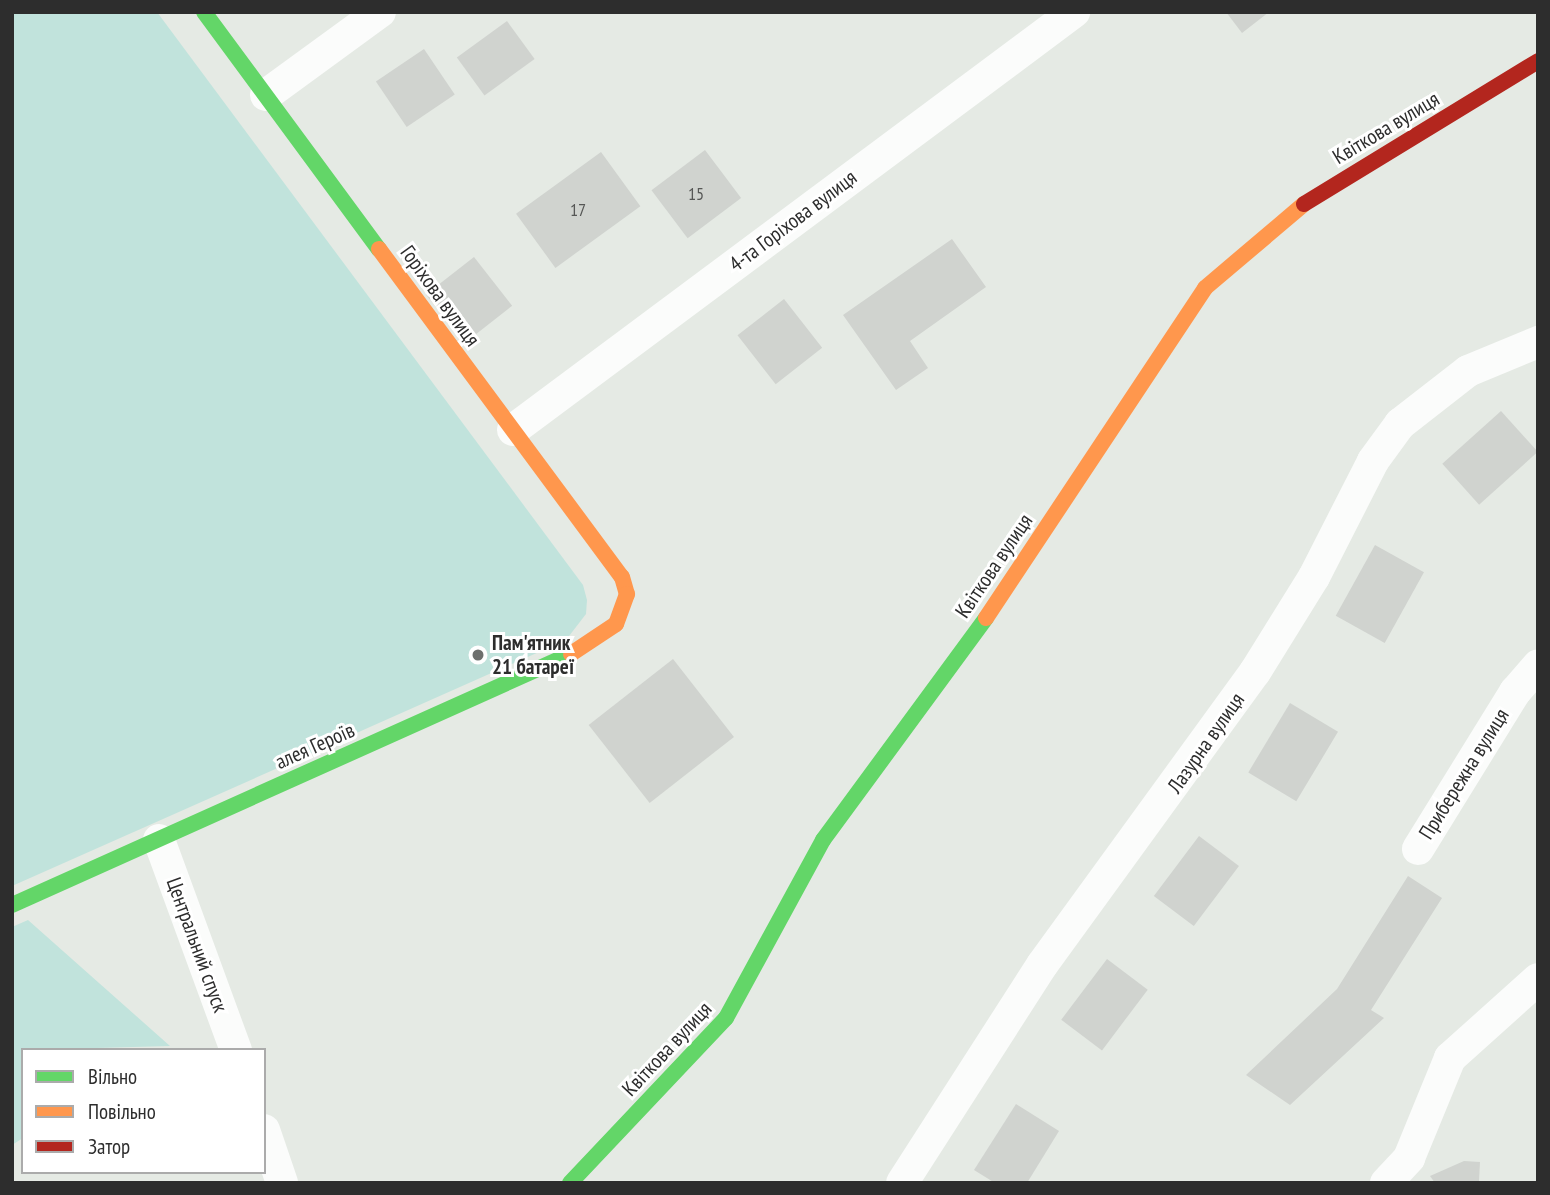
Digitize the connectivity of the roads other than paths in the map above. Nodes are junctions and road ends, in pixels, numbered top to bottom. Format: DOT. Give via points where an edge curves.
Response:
graph roads {
  1 [pos="204,12"];
  2 [pos="380,12"];
  3 [pos="1074,12"];
  4 [pos="1538,61"];
  5 [pos="266,95"];
  6 [pos="1538,342"];
  7 [pos="513,430"];
  8 [pos="623,610"];
  9 [pos="1538,666"];
  10 [pos="159,840"];
  11 [pos="1418,849"];
  12 [pos="12,905"];
  13 [pos="1538,979"];
  14 [pos="235,1048"];
  15 [pos="266,1136"];
  16 [pos="282,1183"];
  17 [pos="570,1183"];
  18 [pos="902,1183"];
  19 [pos="1385,1183"];
  1 -- 5 [label="street, Горіхова вулиця"];
  2 -- 5 [label="street"];
  3 -- 7 [label="street, 4-та Горіхова вулиця"];
  4 -- 17 [label="street, Квіткова вулиця" via="1310,199 1205,288 986,618 823,840 726,1018"];
  5 -- 7 [label="street, Горіхова вулиця"];
  6 -- 18 [label="street, Лазурна вулиця" via="1468,371 1400,425 1373,461 1314,577 1255,672 1042,965"];
  7 -- 8 [label="street, Горіхова вулиця" via="622,577"];
  8 -- 10 [label="street, алея Героїв" via="602,638 578,651"];
  9 -- 11 [label="street, Прибережна вулиця" via="1515,692"];
  10 -- 12 [label="street, алея Героїв"];
  10 -- 14 [label="street, Центральний спуск"];
  13 -- 19 [label="street" via="1450,1058 1409,1158"];
  15 -- 16 [label="street"];
}
